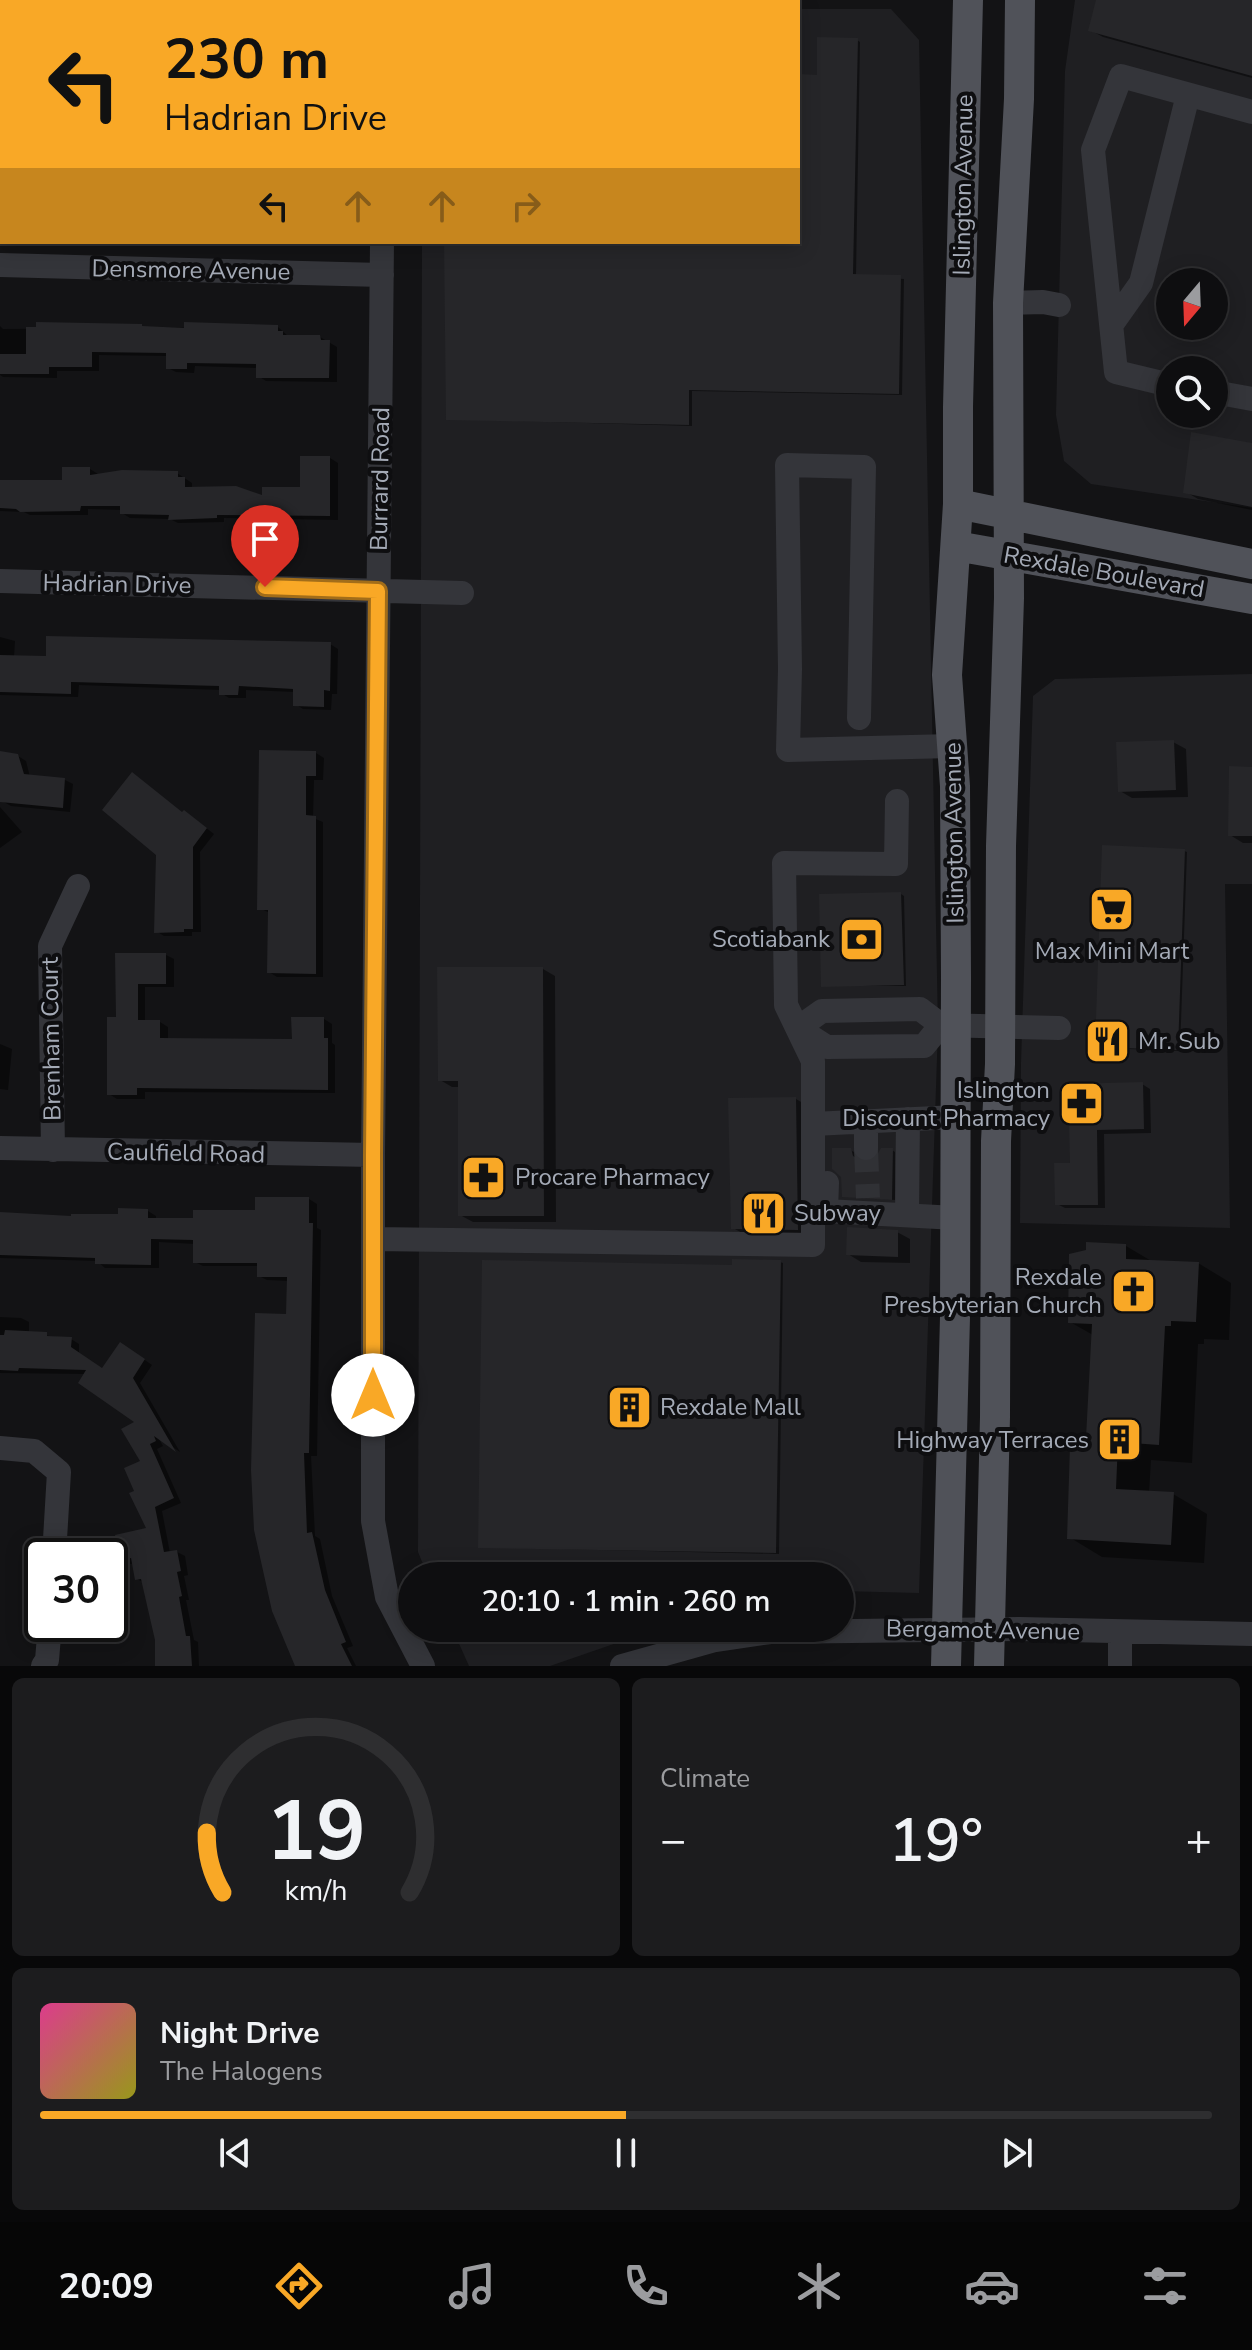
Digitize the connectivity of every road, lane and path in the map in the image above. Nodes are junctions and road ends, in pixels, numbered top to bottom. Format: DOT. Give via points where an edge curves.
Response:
graph roads {
  1 [pos="968,0"];
  2 [pos="1020,0"];
  3 [pos="1188,95"];
  4 [pos="1252,112"];
  5 [pos="382,244"];
  6 [pos="0,265"];
  7 [pos="382,275"];
  8 [pos="1008,303"];
  9 [pos="1059,305"];
  10 [pos="1112,324"];
  11 [pos="1156,382"];
  12 [pos="1228,395"];
  13 [pos="1252,399"];
  14 [pos="958,504"];
  15 [pos="1007,513"];
  16 [pos="956,546"];
  17 [pos="1008,555"];
  18 [pos="1252,564"];
  19 [pos="0,581"];
  20 [pos="378,591"];
  21 [pos="462,593"];
  22 [pos="1252,599"];
  23 [pos="859,718"];
  24 [pos="952,746"];
  25 [pos="897,801"];
  26 [pos="78,886"];
  27 [pos="948,1025"];
  28 [pos="1000,1026"];
  29 [pos="798,1028"];
  30 [pos="1059,1028"];
  31 [pos="956,1117"];
  32 [pos="908,1119"];
  33 [pos="866,1121"];
  34 [pos="821,1124"];
  35 [pos="0,1148"];
  36 [pos="866,1148"];
  37 [pos="53,1150"];
  38 [pos="373,1155"];
  39 [pos="907,1215"];
  40 [pos="956,1218"];
  41 [pos="373,1239"];
  42 [pos="0,1448"];
  43 [pos="55,1538"];
  44 [pos="947,1629"];
  45 [pos="989,1630"];
  46 [pos="1120,1633"];
  47 [pos="1252,1634"];
  48 [pos="48,1642"];
  49 [pos="43,1666"];
  50 [pos="423,1666"];
  51 [pos="622,1666"];
  52 [pos="946,1666"];
  53 [pos="989,1666"];
  54 [pos="1120,1666"];
  1 -- 14 [label="main road, Islington Avenue"];
  2 -- 8 [label="main road, Islington Avenue"];
  3 -- 4 [label="street"];
  3 -- 10 [label="street" via="1141,283"];
  3 -- 10 [label="street" via="1121,76 1093,150"];
  5 -- 7 [label="street, Burrard Road"];
  6 -- 7 [label="street, Densmore Avenue"];
  7 -- 20 [label="street, Burrard Road"];
  8 -- 9 [label="street"];
  8 -- 15 [label="main road, Islington Avenue"];
  10 -- 11 [label="street" via="1116,372"];
  12 -- 13 [label="street"];
  14 -- 15 [label="main road, Rexdale Boulevard"];
  14 -- 16 [label="main road, Islington Avenue"];
  15 -- 17 [label="main road, Islington Avenue"];
  15 -- 18 [label="main road, Rexdale Boulevard"];
  16 -- 17 [label="main road, Rexdale Boulevard"];
  16 -- 24 [label="main road, Islington Avenue" via="947,675"];
  17 -- 22 [label="main road, Rexdale Boulevard"];
  17 -- 28 [label="main road, Islington Avenue"];
  19 -- 20 [label="street, Hadrian Drive"];
  20 -- 21 [label="street, Hadrian Drive"];
  20 -- 38 [label="street, Burrard Road"];
  23 -- 24 [label="street" via="864,467 787,465 788,750"];
  24 -- 27 [label="main road, Islington Avenue" via="955,818"];
  25 -- 29 [label="street" via="896,864 784,863 786,1005"];
  26 -- 37 [label="street, Brenham Court" via="50,946"];
  27 -- 28 [label="street"];
  27 -- 29 [label="street" via="920,1009 822,1011"];
  27 -- 29 [label="street" via="924,1046 827,1047"];
  27 -- 31 [label="main road, Islington Avenue"];
  28 -- 30 [label="street"];
  28 -- 45 [label="main road, Islington Avenue"];
  29 -- 34 [label="street" via="813,1061"];
  31 -- 32 [label="street"];
  31 -- 40 [label="main road, Islington Avenue"];
  32 -- 33 [label="street"];
  32 -- 39 [label="street"];
  33 -- 34 [label="street"];
  33 -- 36 [label="street"];
  34 -- 39 [label="street" via="826,1211 868,1206"];
  34 -- 41 [label="street" via="813,1245"];
  35 -- 37 [label="street, Caulfield Road"];
  37 -- 38 [label="street, Caulfield Road"];
  38 -- 41 [label="street, Burrard Road"];
  39 -- 40 [label="street"];
  40 -- 44 [label="main road, Islington Avenue"];
  41 -- 50 [label="street, Burrard Road" via="373,1521 387,1597"];
  42 -- 43 [label="street" via="34,1451 59,1472"];
  44 -- 45 [label="street, Bergamot Avenue"];
  44 -- 51 [label="street, Bergamot Avenue" via="770,1632 715,1640"];
  44 -- 52 [label="main road, Islington Avenue"];
  45 -- 46 [label="street, Bergamot Avenue"];
  45 -- 53 [label="main road, Islington Avenue"];
  46 -- 47 [label="street, Bergamot Avenue"];
  46 -- 54 [label="street"];
  48 -- 49 [label="street"];
}
